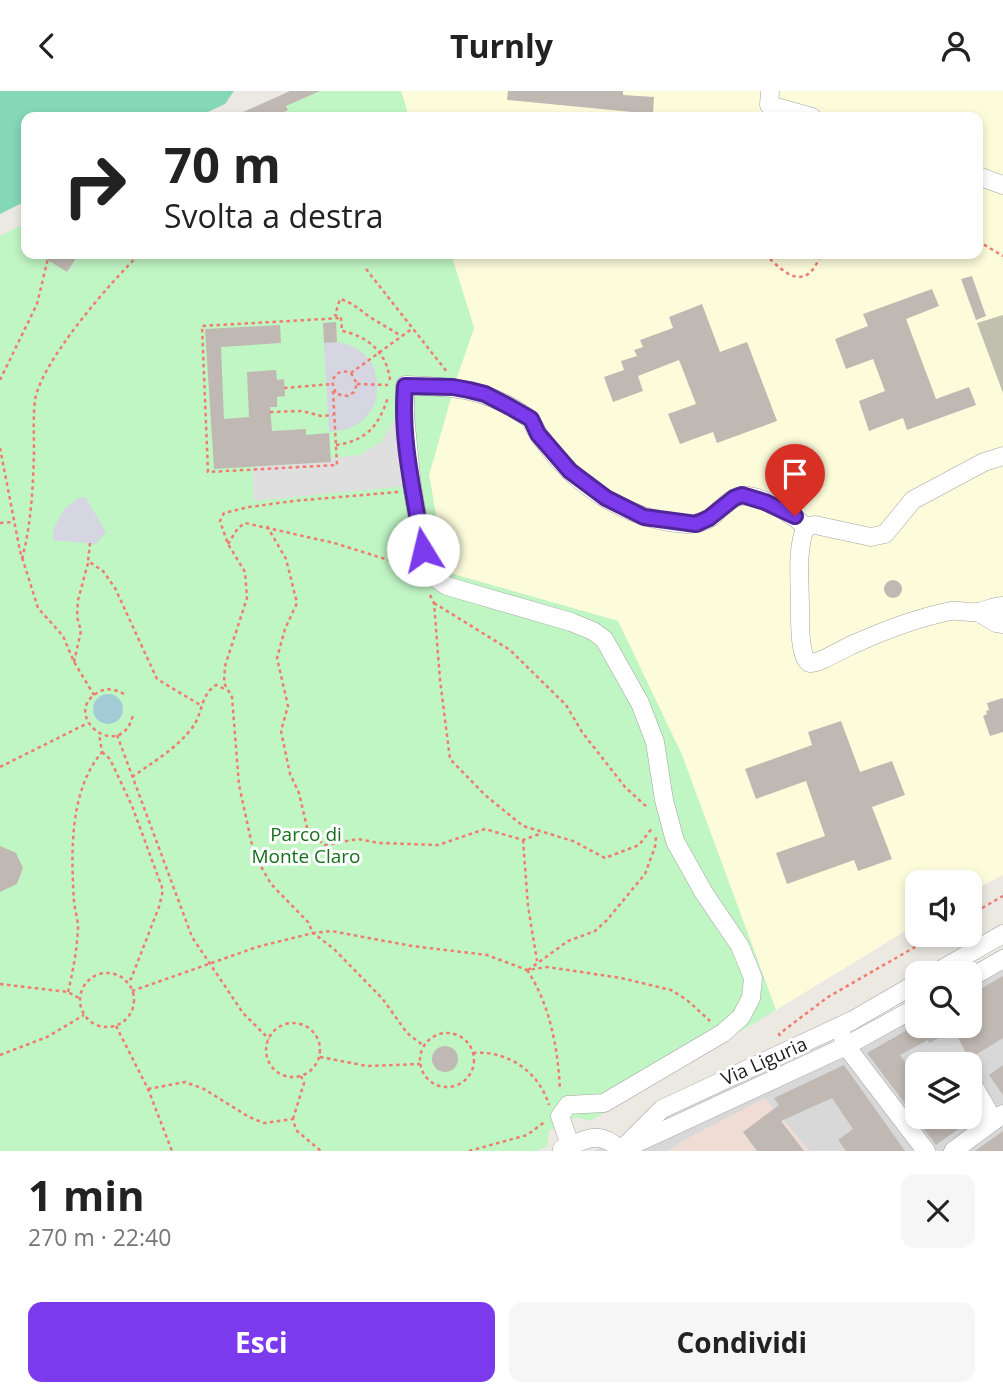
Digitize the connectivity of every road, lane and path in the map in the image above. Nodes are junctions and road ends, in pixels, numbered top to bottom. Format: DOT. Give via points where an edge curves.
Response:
graph roads {
  1 [pos="770,91"];
  2 [pos="794,112"];
  3 [pos="983,178"];
  4 [pos="1003,185"];
  5 [pos="983,244"];
  6 [pos="1003,256"];
  7 [pos="49,259"];
  8 [pos="135,259"];
  9 [pos="770,259"];
  10 [pos="818,259"];
  11 [pos="366,269"];
  12 [pos="341,318"];
  13 [pos="412,328"];
  14 [pos="401,336"];
  15 [pos="379,351"];
  16 [pos="351,373"];
  17 [pos="450,375"];
  18 [pos="0,380"];
  19 [pos="332,384"];
  20 [pos="357,384"];
  21 [pos="391,385"];
  22 [pos="284,388"];
  23 [pos="333,391"];
  24 [pos="270,412"];
  25 [pos="334,415"];
  26 [pos="336,445"];
  27 [pos="0,449"];
  28 [pos="1003,456"];
  29 [pos="413,491"];
  30 [pos="13,522"];
  31 [pos="0,523"];
  32 [pos="267,526"];
  33 [pos="806,527"];
  34 [pos="90,543"];
  35 [pos="228,544"];
  36 [pos="22,559"];
  37 [pos="88,561"];
  38 [pos="416,569"];
  39 [pos="428,592"];
  40 [pos="434,603"];
  41 [pos="1003,606"];
  42 [pos="978,612"];
  43 [pos="1003,624"];
  44 [pos="74,662"];
  45 [pos="228,690"];
  46 [pos="124,694"];
  47 [pos="94,695"];
  48 [pos="202,706"];
  49 [pos="133,715"];
  50 [pos="88,723"];
  51 [pos="99,734"];
  52 [pos="117,735"];
  53 [pos="102,752"];
  54 [pos="0,767"];
  55 [pos="132,777"];
  56 [pos="663,815"];
  57 [pos="542,832"];
  58 [pos="523,840"];
  59 [pos="1003,896"];
  60 [pos="982,908"];
  61 [pos="313,933"];
  62 [pos="1003,934"];
  63 [pos="915,947"];
  64 [pos="1003,959"];
  65 [pos="956,961"];
  66 [pos="210,963"];
  67 [pos="537,963"];
  68 [pos="527,970"];
  69 [pos="982,971"];
  70 [pos="126,980"];
  71 [pos="0,984"];
  72 [pos="905,990"];
  73 [pos="132,991"];
  74 [pos="68,992"];
  75 [pos="79,998"];
  76 [pos="905,1014"];
  77 [pos="84,1015"];
  78 [pos="116,1026"];
  79 [pos="839,1027"];
  80 [pos="792,1031"];
  81 [pos="723,1033"];
  82 [pos="269,1039"];
  83 [pos="846,1046"];
  84 [pos="424,1047"];
  85 [pos="473,1053"];
  86 [pos="0,1055"];
  87 [pos="319,1056"];
  88 [pos="420,1064"];
  89 [pos="301,1076"];
  90 [pos="148,1089"];
  91 [pos="982,1097"];
  92 [pos="551,1112"];
  93 [pos="999,1118"];
  94 [pos="293,1119"];
  95 [pos="563,1149"];
  96 [pos="172,1151"];
  97 [pos="321,1151"];
  98 [pos="469,1151"];
  99 [pos="621,1151"];
  100 [pos="926,1151"];
  101 [pos="953,1151"];
  1 -- 2 [label="street" via="769,105"];
  3 -- 4 [label="street"];
  5 -- 6 [label="path"];
  7 -- 18 [label="path" via="37,304"];
  8 -- 36 [label="path" via="80,322 39,385 32,493"];
  9 -- 10 [label="path" via="788,275 800,277 811,272"];
  11 -- 13 [label="path"];
  12 -- 14 [label="path" via="335,315 340,299"];
  12 -- 15 [label="path" via="342,331 364,338"];
  12 -- 26 [label="path" via="202,325 208,472 337,465"];
  13 -- 14 [label="path"];
  13 -- 17 [label="path"];
  14 -- 15 [label="path"];
  15 -- 16 [label="path"];
  15 -- 21 [label="path"];
  16 -- 19 [label="path" via="339,372"];
  16 -- 20 [label="path"];
  19 -- 22 [label="path"];
  19 -- 23 [label="path"];
  20 -- 21 [label="path"];
  20 -- 23 [label="path" via="348,396"];
  21 -- 26 [label="path" via="379,419 363,438"];
  23 -- 25 [label="path"];
  24 -- 25 [label="path"];
  25 -- 26 [label="path"];
  27 -- 30 [label="path"];
  28 -- 33 [label="street" via="913,500 885,534 870,537"];
  29 -- 33 [label="street" via="405,386 453,387 485,394 531,419 570,471 606,498 644,517 696,524 742,495 784,510"];
  29 -- 35 [label="path" via="293,501 224,513 220,521"];
  29 -- 56 [label="street" via="427,565 435,578 466,593 571,622 604,639 640,703 655,742"];
  30 -- 31 [label="path"];
  30 -- 36 [label="path"];
  32 -- 35 [label="path" via="245,523"];
  32 -- 38 [label="path"];
  32 -- 58 [label="path" via="286,559 296,603 277,658 288,706 281,731 308,832 325,845 358,839 438,845 485,829"];
  33 -- 42 [label="street" via="800,610 803,653 810,664 891,627 954,610"];
  34 -- 37 [label="path"];
  35 -- 45 [label="path" via="245,572 247,598 225,666"];
  36 -- 44 [label="path" via="38,607 62,636"];
  37 -- 44 [label="path" via="78,600 80,631"];
  37 -- 48 [label="path" via="103,571 115,588 157,679"];
  39 -- 40 [label="path"];
  40 -- 56 [label="path" via="510,650 566,705 625,787"];
  40 -- 57 [label="path" via="450,759 523,826"];
  41 -- 42 [label="street"];
  42 -- 43 [label="street"];
  44 -- 47 [label="path"];
  45 -- 48 [label="path" via="216,685"];
  45 -- 61 [label="path" via="239,785 254,854 271,884"];
  46 -- 47 [label="path" via="109,689"];
  47 -- 50 [label="path" via="86,708"];
  48 -- 55 [label="path" via="193,726 167,753"];
  49 -- 52 [label="path" via="127,729"];
  50 -- 51 [label="path"];
  50 -- 54 [label="path"];
  51 -- 52 [label="path"];
  51 -- 53 [label="path"];
  52 -- 55 [label="path"];
  53 -- 70 [label="path" via="110,759 132,806 163,890 138,964"];
  53 -- 74 [label="path" via="90,767 76,816 73,882 78,925"];
  55 -- 66 [label="path" via="192,937"];
  56 -- 57 [label="path" via="639,845 605,858 573,841"];
  56 -- 67 [label="path" via="645,874 625,899 595,931 568,941"];
  56 -- 81 [label="street" via="704,893 740,946 753,978 751,998 741,1017"];
  57 -- 58 [label="path"];
  58 -- 67 [label="path"];
  59 -- 60 [label="path"];
  61 -- 66 [label="path"];
  61 -- 68 [label="path" via="331,931 487,955"];
  61 -- 84 [label="path" via="382,998 407,1033"];
  62 -- 65 [label="street"];
  63 -- 80 [label="path" via="828,997 780,1037"];
  64 -- 69 [label="street"];
  66 -- 73 [label="path"];
  66 -- 82 [label="path" via="243,1013"];
  67 -- 68 [label="path"];
  68 -- 81 [label="path" via="548,967 671,990"];
  68 -- 92 [label="path" via="539,988 553,1040 561,1089"];
  70 -- 73 [label="path"];
  70 -- 75 [label="path" via="101,973 86,982"];
  71 -- 74 [label="path"];
  72 -- 79 [label="street, Via Liguria"];
  73 -- 78 [label="path" via="131,1014"];
  74 -- 75 [label="path"];
  75 -- 77 [label="path"];
  76 -- 83 [label="street, Via Liguria"];
  77 -- 78 [label="path" via="98,1026"];
  77 -- 86 [label="path" via="47,1037"];
  78 -- 90 [label="path"];
  79 -- 83 [label="street"];
  79 -- 99 [label="street, Via Liguria" via="662,1109"];
  81 -- 95 [label="street" via="604,1103 568,1105 561,1116"];
  82 -- 87 [label="path" via="286,1024 304,1026 317,1038"];
  82 -- 89 [label="path" via="272,1066 285,1076"];
  83 -- 99 [label="street, Via Liguria"];
  83 -- 100 [label="street"];
  84 -- 85 [label="path" via="446,1033 463,1038"];
  84 -- 88 [label="path"];
  85 -- 88 [label="path" via="472,1070 453,1087 428,1080"];
  85 -- 92 [label="path" via="500,1055 517,1063 535,1077"];
  87 -- 88 [label="path" via="367,1066"];
  87 -- 89 [label="path" via="310,1072"];
  89 -- 94 [label="path" via="304,1083"];
  90 -- 94 [label="path" via="185,1082 264,1123"];
  90 -- 96 [label="path"];
  91 -- 93 [label="street"];
  92 -- 98 [label="path" via="527,1135"];
  93 -- 101 [label="street"];
  94 -- 97 [label="path" via="296,1130"];
  95 -- 99 [label="street" via="595,1136 610,1140"];
}
